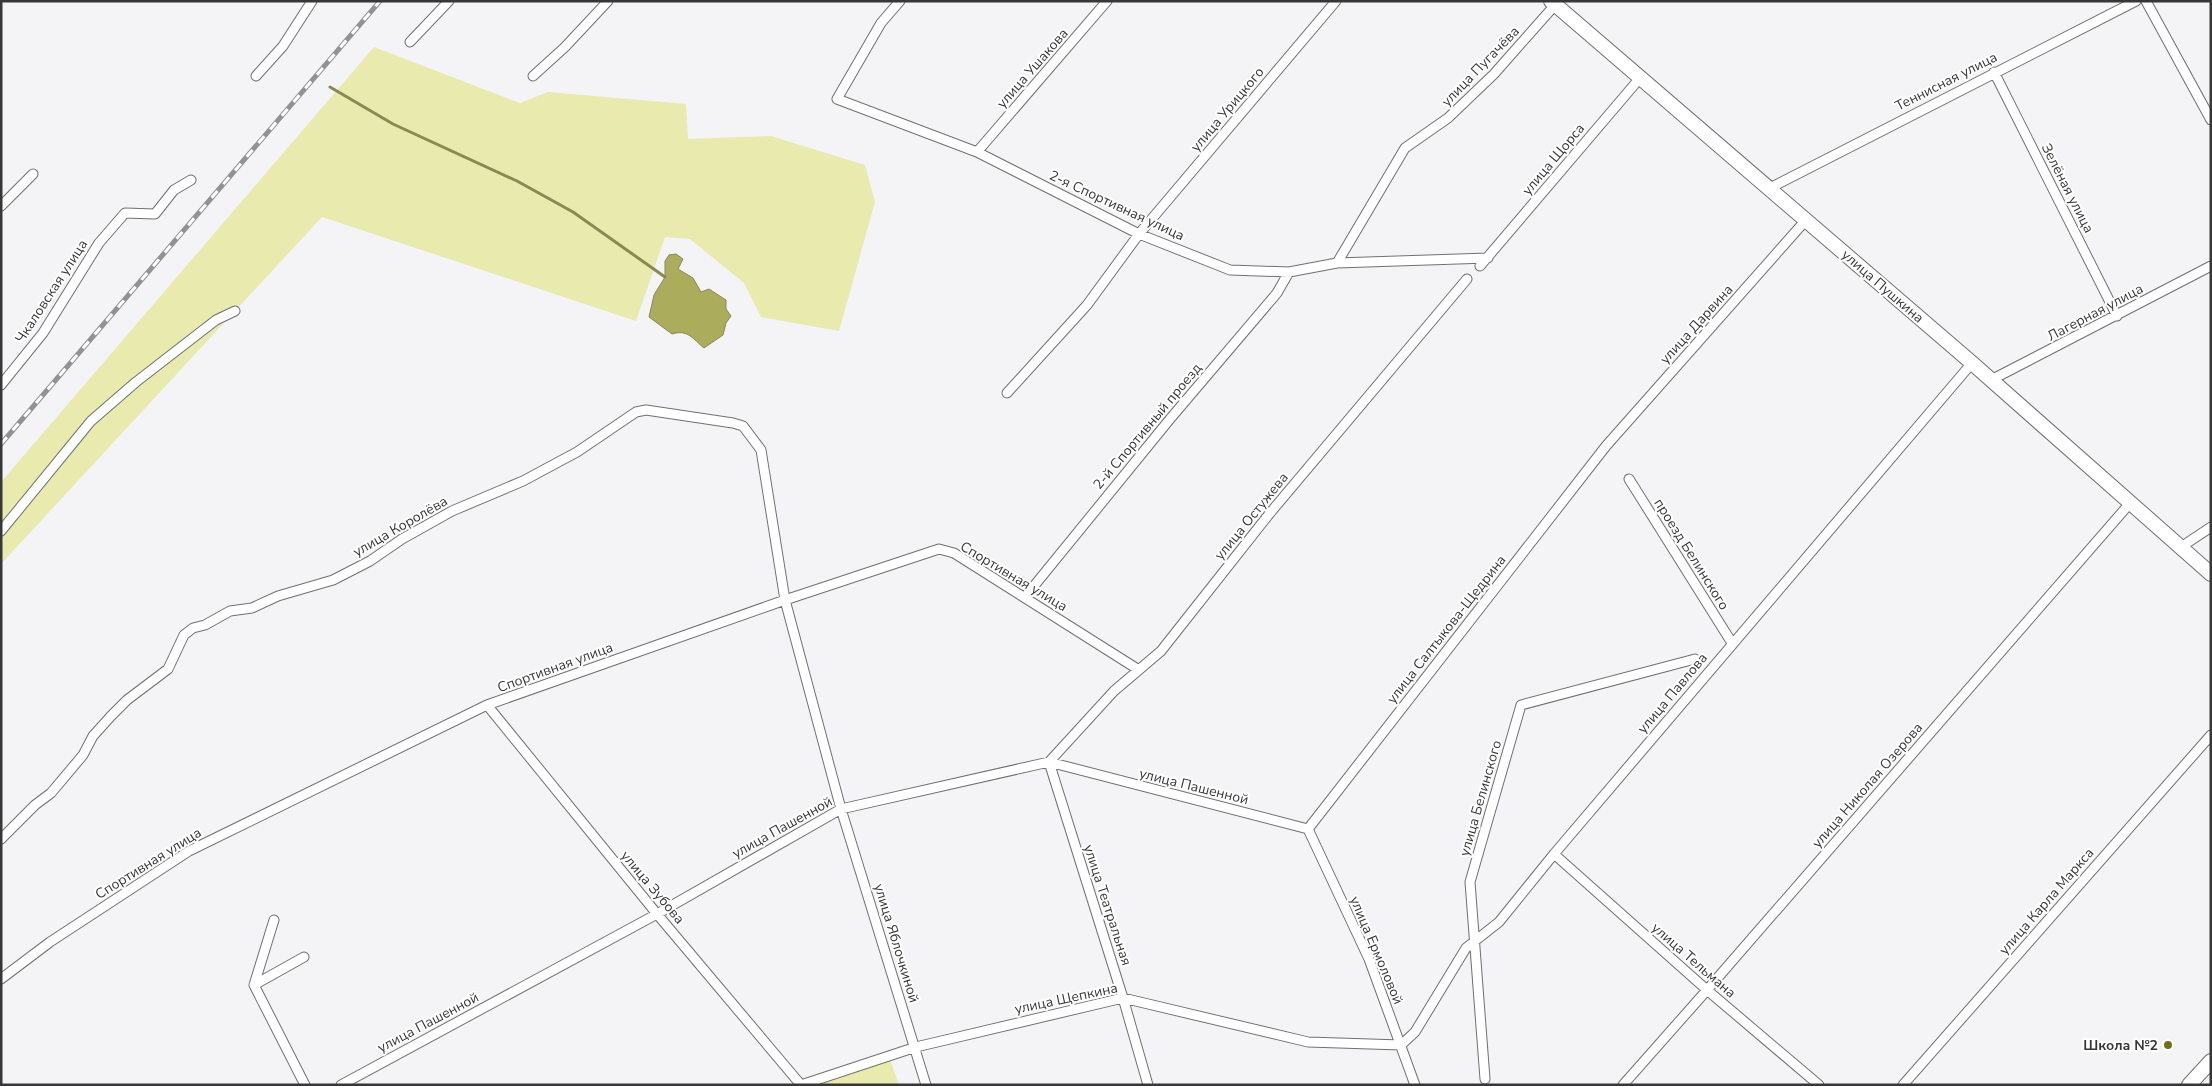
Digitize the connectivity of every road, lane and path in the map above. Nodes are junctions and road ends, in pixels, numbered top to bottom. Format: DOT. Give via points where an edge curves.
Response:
graph roads {
  1 [pos="312,1"];
  2 [pos="450,1"];
  3 [pos="608,1"];
  4 [pos="900,1"];
  5 [pos="1107,1"];
  6 [pos="1336,1"];
  7 [pos="2136,1"];
  8 [pos="2146,1"];
  9 [pos="1553,3"];
  10 [pos="410,42"];
  11 [pos="1994,72"];
  12 [pos="256,76"];
  13 [pos="533,76"];
  14 [pos="1640,78"];
  15 [pos="2211,120"];
  16 [pos="977,152"];
  17 [pos="33,174"];
  18 [pos="191,180"];
  19 [pos="1770,188"];
  20 [pos="1,206"];
  21 [pos="1806,220"];
  22 [pos="1139,234"];
  23 [pos="1488,258"];
  24 [pos="1337,263"];
  25 [pos="1480,266"];
  26 [pos="2211,266"];
  27 [pos="1289,272"];
  28 [pos="1467,279"];
  29 [pos="235,311"];
  30 [pos="2117,316"];
  31 [pos="1972,363"];
  32 [pos="1991,380"];
  33 [pos="1,385"];
  34 [pos="1007,393"];
  35 [pos="1606,446"];
  36 [pos="1629,479"];
  37 [pos="2131,502"];
  38 [pos="2211,527"];
  39 [pos="1,531"];
  40 [pos="2181,547"];
  41 [pos="2211,574"];
  42 [pos="1025,597"];
  43 [pos="785,600"];
  44 [pos="1732,643"];
  45 [pos="1695,659"];
  46 [pos="1139,670"];
  47 [pos="487,705"];
  48 [pos="2211,735"];
  49 [pos="1049,762"];
  50 [pos="841,809"];
  51 [pos="1308,829"];
  52 [pos="1,839"];
  53 [pos="1554,854"];
  54 [pos="657,914"];
  55 [pos="274,920"];
  56 [pos="1474,942"];
  57 [pos="304,957"];
  58 [pos="1,979"];
  59 [pos="254,985"];
  60 [pos="1707,990"];
  61 [pos="1123,998"];
  62 [pos="1401,1045"];
  63 [pos="916,1047"];
  64 [pos="2211,1061"];
  65 [pos="1485,1079"];
  66 [pos="305,1085"];
  67 [pos="341,1085"];
  68 [pos="801,1085"];
  69 [pos="926,1085"];
  70 [pos="1148,1085"];
  71 [pos="1415,1085"];
  72 [pos="1622,1085"];
  73 [pos="1819,1085"];
  74 [pos="1903,1085"];
  75 [pos="2189,1085"];
  1 -- 12 [label="street" via="283,46"];
  2 -- 10 [label="street"];
  3 -- 13 [label="street"];
  4 -- 16 [label="street, 2-я Спортивная улица" via="880,23 837,99"];
  5 -- 16 [label="street, улица Ушакова"];
  6 -- 22 [label="street, улица Урицкого"];
  7 -- 11 [label="street, Теннисная улица"];
  8 -- 15 [label="street"];
  9 -- 14 [label="main road, улица Пушкина"];
  9 -- 24 [label="street, улица Пугачёва" via="1494,74 1448,118 1405,148"];
  11 -- 19 [label="street, Теннисная улица"];
  11 -- 30 [label="street, Зелёная улица"];
  14 -- 19 [label="main road, улица Пушкина"];
  14 -- 23 [label="street, улица Щорса"];
  16 -- 22 [label="street, 2-я Спортивная улица"];
  17 -- 20 [label="street"];
  18 -- 33 [label="street, Чкаловская улица" via="174,190 155,214 125,213 99,243 43,332"];
  19 -- 21 [label="main road, улица Пушкина"];
  21 -- 31 [label="main road, улица Пушкина"];
  21 -- 35 [label="street, улица Дарвина"];
  22 -- 27 [label="street, 2-я Спортивная улица" via="1230,270"];
  22 -- 34 [label="street, улица Урицкого" via="1087,305"];
  23 -- 24 [label="street, 2-я Спортивная улица"];
  23 -- 25 [label="street"];
  24 -- 27 [label="street, 2-я Спортивная улица"];
  26 -- 30 [label="street, Лагерная улица"];
  27 -- 42 [label="street, 2-й Спортивный проезд" via="1276,294"];
  28 -- 46 [label="street, улица Остужева" via="1270,513 1161,651"];
  29 -- 39 [label="street" via="216,320 91,421"];
  30 -- 32 [label="street, Лагерная улица"];
  31 -- 32 [label="main road, улица Пушкина"];
  31 -- 44 [label="street, улица Павлова"];
  32 -- 37 [label="main road, улица Пушкина"];
  35 -- 51 [label="street, улица Салтыкова-Щедрина"];
  36 -- 44 [label="street, проезд Белинского"];
  37 -- 40 [label="main road, улица Пушкина"];
  37 -- 60 [label="street, улица Николая Озерова"];
  38 -- 40 [label="street"];
  40 -- 41 [label="main road, улица Пушкина"];
  42 -- 43 [label="street, Спортивная улица" via="954,553 939,549"];
  42 -- 46 [label="street, Спортивная улица"];
  43 -- 47 [label="street, Спортивная улица"];
  43 -- 50 [label="street, улица Королёва"];
  43 -- 52 [label="street, улица Королёва" via="766,471 761,450 753,436 743,426 734,423 646,410 636,412 577,452 516,484 452,511 333,580 278,596 252,608 230,611 193,628 184,635 168,669 111,716 51,793"];
  44 -- 53 [label="street, улица Павлова"];
  45 -- 56 [label="street, улица Белинского" via="1521,705 1470,882"];
  46 -- 49 [label="street, улица Остужева"];
  47 -- 54 [label="street, улица Зубова"];
  47 -- 58 [label="street, Спортивная улица" via="189,851 50,942"];
  48 -- 74 [label="street, улица Карла Маркса"];
  49 -- 50 [label="street, улица Пашенной"];
  49 -- 51 [label="street, улица Пашенной"];
  49 -- 61 [label="street, улица Театральная"];
  50 -- 54 [label="street, улица Пашенной"];
  50 -- 63 [label="street, улица Яблочкиной"];
  51 -- 62 [label="street, улица Ермоловой" via="1369,959"];
  53 -- 56 [label="street, улица Павлова" via="1499,922"];
  53 -- 60 [label="street, улица Тельмана"];
  54 -- 67 [label="street, улица Пашенной"];
  54 -- 68 [label="street, улица Зубова"];
  55 -- 59 [label="street"];
  56 -- 62 [label="street, улица Павлова" via="1466,948 1416,1032"];
  56 -- 65 [label="street, улица Белинского"];
  57 -- 59 [label="street"];
  59 -- 66 [label="street"];
  60 -- 72 [label="street, улица Николая Озерова"];
  60 -- 73 [label="street, улица Тельмана"];
  61 -- 62 [label="street, улица Щепкина" via="1308,1042"];
  61 -- 63 [label="street, улица Щепкина"];
  61 -- 70 [label="street, улица Театральная"];
  62 -- 71 [label="street, улица Ермоловой"];
  63 -- 68 [label="street, улица Щепкина"];
  63 -- 69 [label="street, улица Яблочкиной"];
  64 -- 75 [label="main road"];
}
